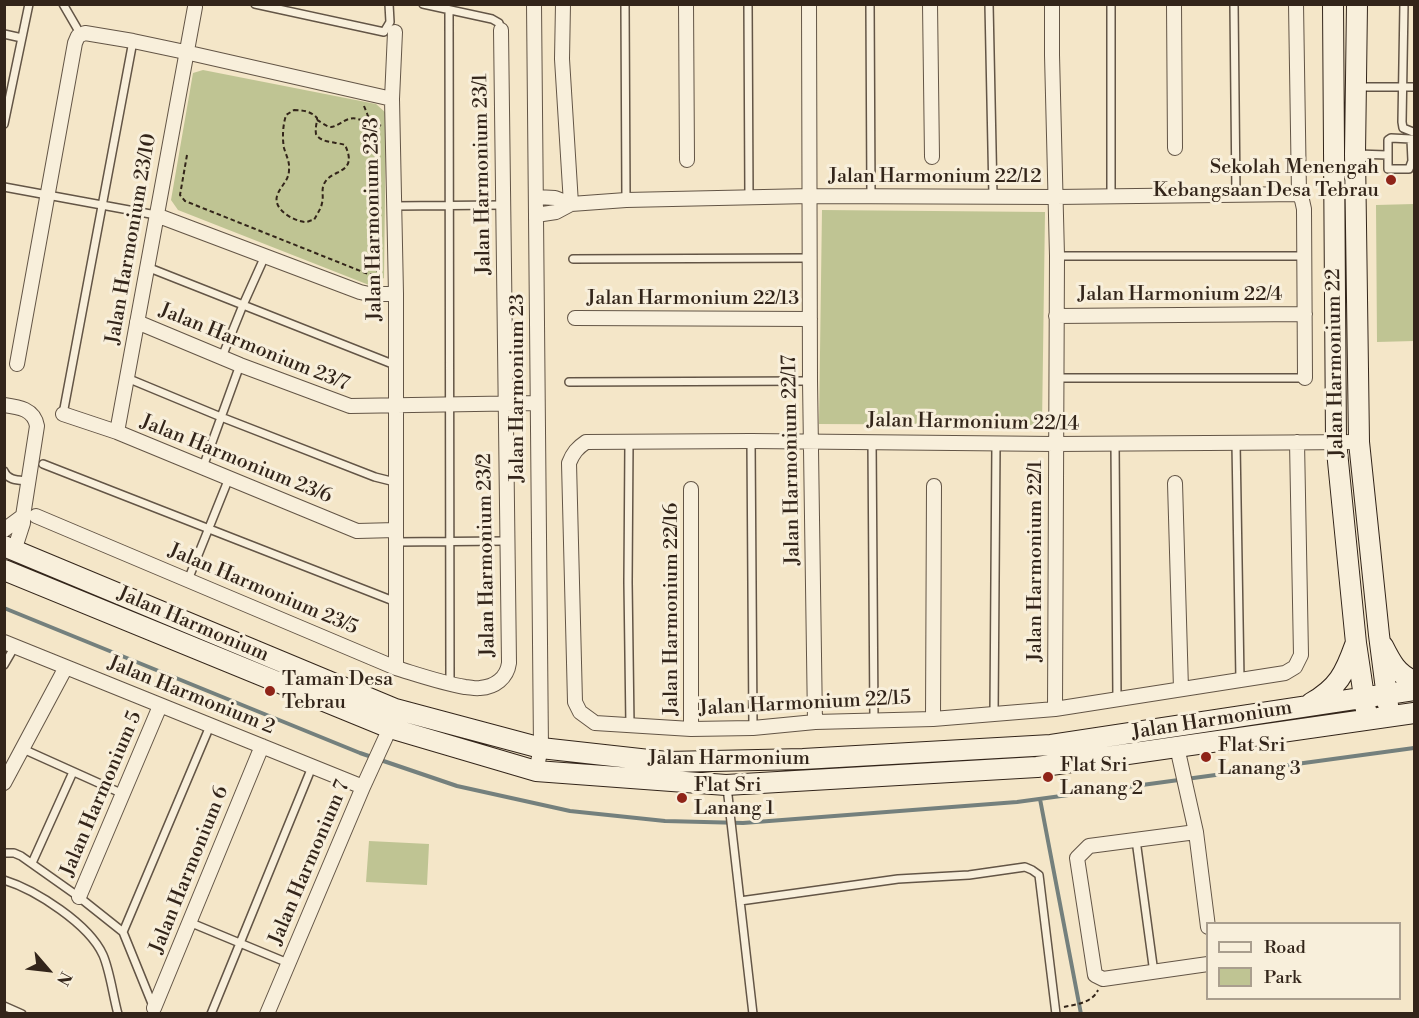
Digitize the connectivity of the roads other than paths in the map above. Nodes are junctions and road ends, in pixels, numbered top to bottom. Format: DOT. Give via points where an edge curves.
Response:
graph roads {
  1 [pos="29,4"];
  2 [pos="63,4"];
  3 [pos="255,4"];
  4 [pos="389,4"];
  5 [pos="423,4"];
  6 [pos="534,4"];
  7 [pos="563,4"];
  8 [pos="625,4"];
  9 [pos="686,4"];
  10 [pos="748,4"];
  11 [pos="808,4"];
  12 [pos="870,4"];
  13 [pos="930,4"];
  14 [pos="989,4"];
  15 [pos="1052,4"];
  16 [pos="1111,4"];
  17 [pos="1174,4"];
  18 [pos="1234,4"];
  19 [pos="1296,4"];
  20 [pos="1333,4"];
  21 [pos="1357,4"];
  22 [pos="1404,4"];
  23 [pos="195,8"];
  24 [pos="449,10"];
  25 [pos="501,30"];
  26 [pos="395,32"];
  27 [pos="4,34"];
  28 [pos="81,35"];
  29 [pos="22,38"];
  30 [pos="133,41"];
  31 [pos="186,52"];
  32 [pos="1355,87"];
  33 [pos="1402,87"];
  34 [pos="1414,87"];
  35 [pos="392,99"];
  36 [pos="4,124"];
  37 [pos="1413,132"];
  38 [pos="1175,148"];
  39 [pos="1355,154"];
  40 [pos="1387,155"];
  41 [pos="932,157"];
  42 [pos="687,160"];
  43 [pos="4,187"];
  44 [pos="1299,194"];
  45 [pos="48,195"];
  46 [pos="1236,195"];
  47 [pos="810,196"];
  48 [pos="871,196"];
  49 [pos="993,196"];
  50 [pos="1111,196"];
  51 [pos="536,197"];
  52 [pos="1056,197"];
  53 [pos="749,198"];
  54 [pos="626,200"];
  55 [pos="102,204"];
  56 [pos="571,204"];
  57 [pos="502,205"];
  58 [pos="393,206"];
  59 [pos="449,206"];
  60 [pos="156,215"];
  61 [pos="536,215"];
  62 [pos="265,256"];
  63 [pos="1057,256"];
  64 [pos="1304,256"];
  65 [pos="810,258"];
  66 [pos="573,259"];
  67 [pos="147,267"];
  68 [pos="396,294"];
  69 [pos="243,305"];
  70 [pos="1305,314"];
  71 [pos="1056,316"];
  72 [pos="575,318"];
  73 [pos="810,319"];
  74 [pos="137,322"];
  75 [pos="222,357"];
  76 [pos="17,364"];
  77 [pos="240,365"];
  78 [pos="395,365"];
  79 [pos="127,378"];
  80 [pos="1056,378"];
  81 [pos="1305,378"];
  82 [pos="810,381"];
  83 [pos="569,382"];
  84 [pos="505,403"];
  85 [pos="537,403"];
  86 [pos="4,405"];
  87 [pos="450,405"];
  88 [pos="395,406"];
  89 [pos="63,414"];
  90 [pos="221,417"];
  91 [pos="117,432"];
  92 [pos="751,441"];
  93 [pos="811,441"];
  94 [pos="872,441"];
  95 [pos="1336,441"];
  96 [pos="586,442"];
  97 [pos="629,442"];
  98 [pos="1297,442"];
  99 [pos="1359,442"];
  100 [pos="1236,443"];
  101 [pos="996,444"];
  102 [pos="1055,444"];
  103 [pos="1115,444"];
  104 [pos="43,464"];
  105 [pos="203,467"];
  106 [pos="4,471"];
  107 [pos="229,478"];
  108 [pos="28,481"];
  109 [pos="395,482"];
  110 [pos="1175,483"];
  111 [pos="934,486"];
  112 [pos="691,489"];
  113 [pos="29,516"];
  114 [pos="208,529"];
  115 [pos="4,530"];
  116 [pos="396,536"];
  117 [pos="450,541"];
  118 [pos="507,541"];
  119 [pos="8,552"];
  120 [pos="4,570"];
  121 [pos="188,580"];
  122 [pos="396,602"];
  123 [pos="1379,635"];
  124 [pos="1356,643"];
  125 [pos="10,644"];
  126 [pos="4,666"];
  127 [pos="66,667"];
  128 [pos="396,668"];
  129 [pos="1240,681"];
  130 [pos="1414,681"];
  131 [pos="450,684"];
  132 [pos="478,689"];
  133 [pos="1181,689"];
  134 [pos="1414,690"];
  135 [pos="1387,694"];
  136 [pos="1364,698"];
  137 [pos="1117,699"];
  138 [pos="160,706"];
  139 [pos="1306,706"];
  140 [pos="1055,709"];
  141 [pos="1414,713"];
  142 [pos="994,714"];
  143 [pos="1390,716"];
  144 [pos="933,718"];
  145 [pos="1368,719"];
  146 [pos="874,720"];
  147 [pos="815,722"];
  148 [pos="210,726"];
  149 [pos="630,726"];
  150 [pos="390,728"];
  151 [pos="753,728"];
  152 [pos="691,729"];
  153 [pos="262,746"];
  154 [pos="1177,747"];
  155 [pos="541,748"];
  156 [pos="23,749"];
  157 [pos="312,767"];
  158 [pos="536,771"];
  159 [pos="73,772"];
  160 [pos="4,783"];
  161 [pos="726,785"];
  162 [pos="363,787"];
  163 [pos="123,794"];
  164 [pos="1196,832"];
  165 [pos="1136,840"];
  166 [pos="4,853"];
  167 [pos="32,863"];
  168 [pos="4,880"];
  169 [pos="80,897"];
  170 [pos="741,901"];
  171 [pos="189,922"];
  172 [pos="1207,922"];
  173 [pos="123,932"];
  174 [pos="240,943"];
  175 [pos="288,963"];
  176 [pos="1206,964"];
  177 [pos="1154,973"];
  178 [pos="4,1006"];
  179 [pos="155,1011"];
  180 [pos="22,1014"];
  181 [pos="118,1014"];
  182 [pos="211,1014"];
  183 [pos="267,1014"];
  184 [pos="753,1014"];
  185 [pos="1056,1014"];
  1 -- 29 [label="lane"];
  2 -- 28 [label="lane"];
  3 -- 4 [label="lane" via="384,32 390,22"];
  5 -- 24 [label="lane, Jalan Harmonium 23/1"];
  6 -- 51 [label="street, Jalan Harmonium 23"];
  7 -- 56 [label="street" via="562,59"];
  8 -- 54 [label="lane"];
  9 -- 42 [label="street"];
  10 -- 53 [label="lane"];
  11 -- 47 [label="street, Jalan Harmonium 22/17"];
  12 -- 48 [label="lane"];
  13 -- 41 [label="street"];
  14 -- 49 [label="lane"];
  15 -- 52 [label="street, Jalan Harmonium 22/1"];
  16 -- 50 [label="lane"];
  17 -- 38 [label="street"];
  18 -- 46 [label="lane"];
  19 -- 44 [label="street"];
  20 -- 95 [label="main road, Jalan Harmonium 22"];
  21 -- 32 [label="main road, Jalan Harmonium 22"];
  22 -- 33 [label="lane"];
  23 -- 31 [label="street, Jalan Harmonium 23/10"];
  24 -- 25 [label="lane, Jalan Harmonium 23/1" via="492,19"];
  24 -- 59 [label="lane"];
  25 -- 57 [label="street, Jalan Harmonium 23/1"];
  26 -- 35 [label="street, Jalan Harmonium 23/3"];
  27 -- 29 [label="lane"];
  28 -- 30 [label="street"];
  28 -- 45 [label="street" via="75,43"];
  29 -- 36 [label="lane"];
  30 -- 31 [label="street"];
  30 -- 55 [label="lane"];
  31 -- 35 [label="street"];
  31 -- 60 [label="street, Jalan Harmonium 23/10"];
  32 -- 33 [label="lane"];
  32 -- 39 [label="main road, Jalan Harmonium 22"];
  33 -- 34 [label="lane"];
  33 -- 37 [label="lane" via="1402,123"];
  35 -- 58 [label="street, Jalan Harmonium 23/3"];
  39 -- 40 [label="lane"];
  39 -- 99 [label="main road, Jalan Harmonium 22"];
  40 -- 40 [label="lane" via="1388,170 1409,169 1411,139 1388,139"];
  43 -- 45 [label="lane"];
  44 -- 46 [label="street, Jalan Harmonium 22/12"];
  44 -- 64 [label="street" via="1304,209"];
  45 -- 55 [label="lane"];
  45 -- 76 [label="street"];
  46 -- 50 [label="street, Jalan Harmonium 22/12"];
  47 -- 48 [label="street, Jalan Harmonium 22/12"];
  47 -- 53 [label="street, Jalan Harmonium 22/12"];
  47 -- 65 [label="street, Jalan Harmonium 22/17"];
  48 -- 49 [label="street, Jalan Harmonium 22/12"];
  49 -- 52 [label="street, Jalan Harmonium 22/12"];
  50 -- 52 [label="street, Jalan Harmonium 22/12"];
  51 -- 56 [label="street, Jalan Harmonium 22/12"];
  51 -- 61 [label="street, Jalan Harmonium 23"];
  52 -- 63 [label="street, Jalan Harmonium 22/1"];
  53 -- 54 [label="street, Jalan Harmonium 22/12"];
  54 -- 56 [label="street, Jalan Harmonium 22/12"];
  55 -- 60 [label="lane"];
  55 -- 89 [label="lane"];
  56 -- 61 [label="street, Jalan Harmonium 22/12"];
  57 -- 59 [label="lane"];
  57 -- 84 [label="street, Jalan Harmonium 23/1"];
  58 -- 59 [label="lane"];
  58 -- 68 [label="street, Jalan Harmonium 23/3"];
  59 -- 87 [label="lane"];
  60 -- 62 [label="street"];
  60 -- 67 [label="street, Jalan Harmonium 23/10"];
  61 -- 85 [label="street, Jalan Harmonium 23"];
  62 -- 68 [label="street" via="360,292"];
  62 -- 69 [label="lane"];
  63 -- 64 [label="lane"];
  63 -- 71 [label="street, Jalan Harmonium 22/1"];
  64 -- 70 [label="street"];
  65 -- 66 [label="lane"];
  65 -- 73 [label="street, Jalan Harmonium 22/17"];
  67 -- 69 [label="lane"];
  67 -- 74 [label="street, Jalan Harmonium 23/10"];
  68 -- 78 [label="street, Jalan Harmonium 23/3"];
  69 -- 75 [label="lane"];
  69 -- 78 [label="lane"];
  70 -- 71 [label="street, Jalan Harmonium 22/4"];
  70 -- 81 [label="street"];
  71 -- 80 [label="street, Jalan Harmonium 22/1"];
  72 -- 73 [label="street, Jalan Harmonium 22/13"];
  73 -- 82 [label="street, Jalan Harmonium 22/17"];
  74 -- 75 [label="street, Jalan Harmonium 23/7"];
  74 -- 79 [label="street, Jalan Harmonium 23/10"];
  75 -- 77 [label="street, Jalan Harmonium 23/7"];
  77 -- 88 [label="street, Jalan Harmonium 23/7" via="350,406"];
  77 -- 90 [label="lane"];
  78 -- 88 [label="street, Jalan Harmonium 23/3"];
  79 -- 90 [label="lane"];
  79 -- 91 [label="street, Jalan Harmonium 23/10"];
  80 -- 81 [label="lane"];
  80 -- 102 [label="street, Jalan Harmonium 22/1"];
  82 -- 83 [label="lane"];
  82 -- 93 [label="street, Jalan Harmonium 22/17"];
  84 -- 85 [label="street, Jalan Harmonium 23/7"];
  84 -- 87 [label="street, Jalan Harmonium 23/7"];
  84 -- 118 [label="street, Jalan Harmonium 23/2"];
  85 -- 155 [label="street, Jalan Harmonium 23"];
  86 -- 108 [label="street" via="29,411 36,421"];
  87 -- 88 [label="street, Jalan Harmonium 23/7"];
  87 -- 117 [label="lane"];
  88 -- 109 [label="street, Jalan Harmonium 23/3"];
  89 -- 91 [label="street, Jalan Harmonium 23/6"];
  90 -- 105 [label="lane"];
  90 -- 109 [label="lane"];
  91 -- 105 [label="street, Jalan Harmonium 23/6"];
  92 -- 93 [label="street, Jalan Harmonium 22/14"];
  92 -- 97 [label="street, Jalan Harmonium 22/14"];
  92 -- 151 [label="lane"];
  93 -- 94 [label="street, Jalan Harmonium 22/14"];
  93 -- 147 [label="street, Jalan Harmonium 22/17"];
  94 -- 101 [label="street, Jalan Harmonium 22/14"];
  94 -- 146 [label="lane"];
  95 -- 98 [label="street, Jalan Harmonium 22/14"];
  95 -- 99 [label="street, Jalan Harmonium 22/14"];
  95 -- 124 [label="main road, Jalan Harmonium 22"];
  96 -- 97 [label="street, Jalan Harmonium 22/14"];
  96 -- 149 [label="street, Jalan Harmonium 22/15" via="572,454 569,463 575,702 580,712 595,723"];
  97 -- 149 [label="lane"];
  98 -- 100 [label="street, Jalan Harmonium 22/14"];
  98 -- 129 [label="street, Jalan Harmonium 22/15" via="1301,655 1295,668 1286,673"];
  99 -- 123 [label="main road, Jalan Harmonium 22"];
  100 -- 103 [label="street, Jalan Harmonium 22/14"];
  100 -- 129 [label="lane"];
  101 -- 102 [label="street, Jalan Harmonium 22/14"];
  101 -- 142 [label="lane"];
  102 -- 103 [label="street, Jalan Harmonium 22/14"];
  102 -- 140 [label="street, Jalan Harmonium 22/1"];
  103 -- 137 [label="lane"];
  104 -- 114 [label="lane"];
  105 -- 107 [label="street, Jalan Harmonium 23/6"];
  106 -- 108 [label="lane" via="10,478"];
  107 -- 114 [label="lane"];
  107 -- 116 [label="street, Jalan Harmonium 23/6" via="357,531"];
  108 -- 113 [label="street"];
  109 -- 116 [label="street, Jalan Harmonium 23/3"];
  110 -- 133 [label="street"];
  111 -- 144 [label="street"];
  112 -- 152 [label="street, Jalan Harmonium 22/16"];
  113 -- 115 [label="street"];
  113 -- 119 [label="street"];
  113 -- 121 [label="street, Jalan Harmonium 23/5"];
  114 -- 121 [label="lane"];
  114 -- 122 [label="lane"];
  116 -- 117 [label="lane"];
  116 -- 122 [label="street, Jalan Harmonium 23/3"];
  117 -- 118 [label="lane"];
  117 -- 131 [label="lane"];
  118 -- 132 [label="street, Jalan Harmonium 23/2" via="508,669 497,683"];
  119 -- 155 [label="main road, Jalan Harmonium" via="395,709"];
  120 -- 150 [label="main road, Jalan Harmonium"];
  121 -- 128 [label="street, Jalan Harmonium 23/5"];
  122 -- 128 [label="street, Jalan Harmonium 23/3"];
  123 -- 130 [label="main road" via="1390,660 1404,677"];
  123 -- 135 [label="main road, Jalan Harmonium 22"];
  124 -- 136 [label="main road, Jalan Harmonium 22"];
  124 -- 139 [label="main road" via="1338,681 1327,694"];
  125 -- 126 [label="lane"];
  125 -- 127 [label="street, Jalan Harmonium 2"];
  127 -- 138 [label="street, Jalan Harmonium 2"];
  127 -- 156 [label="street"];
  128 -- 131 [label="street, Jalan Harmonium 23/5"];
  129 -- 133 [label="street, Jalan Harmonium 22/15"];
  131 -- 132 [label="street, Jalan Harmonium 23/5"];
  133 -- 137 [label="street, Jalan Harmonium 22/15"];
  134 -- 135 [label="main road, Jalan Harmonium"];
  135 -- 136 [label="main road, Jalan Harmonium"];
  135 -- 143 [label="main road, Jalan Harmonium 22"];
  136 -- 139 [label="main road, Jalan Harmonium"];
  136 -- 145 [label="main road, Jalan Harmonium 22"];
  137 -- 140 [label="street, Jalan Harmonium 22/15"];
  138 -- 148 [label="street, Jalan Harmonium 2"];
  138 -- 163 [label="street, Jalan Harmonium 5"];
  139 -- 155 [label="main road, Jalan Harmonium" via="1051,745 803,759 667,762"];
  140 -- 142 [label="street, Jalan Harmonium 22/15"];
  141 -- 143 [label="main road, Jalan Harmonium"];
  142 -- 144 [label="street, Jalan Harmonium 22/15"];
  143 -- 145 [label="main road, Jalan Harmonium"];
  144 -- 146 [label="street, Jalan Harmonium 22/15"];
  145 -- 154 [label="main road, Jalan Harmonium"];
  146 -- 147 [label="street, Jalan Harmonium 22/15"];
  147 -- 151 [label="street, Jalan Harmonium 22/15"];
  148 -- 153 [label="street, Jalan Harmonium 2"];
  148 -- 173 [label="lane"];
  149 -- 152 [label="street, Jalan Harmonium 22/15"];
  150 -- 158 [label="main road, Jalan Harmonium"];
  150 -- 162 [label="street, Jalan Harmonium 7"];
  151 -- 152 [label="street, Jalan Harmonium 22/15"];
  153 -- 157 [label="street, Jalan Harmonium 2"];
  153 -- 171 [label="street, Jalan Harmonium 6"];
  154 -- 161 [label="main road, Jalan Harmonium" via="1036,766"];
  154 -- 164 [label="street"];
  155 -- 158 [label="street, Jalan Harmonium 23"];
  156 -- 159 [label="lane"];
  156 -- 160 [label="street"];
  157 -- 162 [label="street, Jalan Harmonium 2"];
  157 -- 174 [label="lane"];
  158 -- 161 [label="main road, Jalan Harmonium"];
  159 -- 163 [label="lane"];
  159 -- 167 [label="lane"];
  161 -- 170 [label="lane"];
  162 -- 175 [label="street, Jalan Harmonium 7"];
  163 -- 169 [label="street, Jalan Harmonium 5"];
  164 -- 165 [label="street"];
  164 -- 172 [label="street"];
  165 -- 177 [label="lane"];
  165 -- 177 [label="street" via="1089,846 1077,858 1095,975 1103,979"];
  166 -- 167 [label="lane" via="18,854"];
  167 -- 169 [label="lane"];
  168 -- 181 [label="lane" via="43,899 91,936 104,957"];
  169 -- 173 [label="lane"];
  170 -- 184 [label="lane"];
  170 -- 185 [label="lane" via="898,879 1025,867 1039,875"];
  171 -- 174 [label="lane"];
  171 -- 179 [label="street, Jalan Harmonium 6"];
  173 -- 179 [label="lane"];
  174 -- 175 [label="lane"];
  174 -- 182 [label="lane"];
  175 -- 183 [label="street, Jalan Harmonium 7"];
  176 -- 177 [label="street"];
  178 -- 180 [label="lane"];
}
